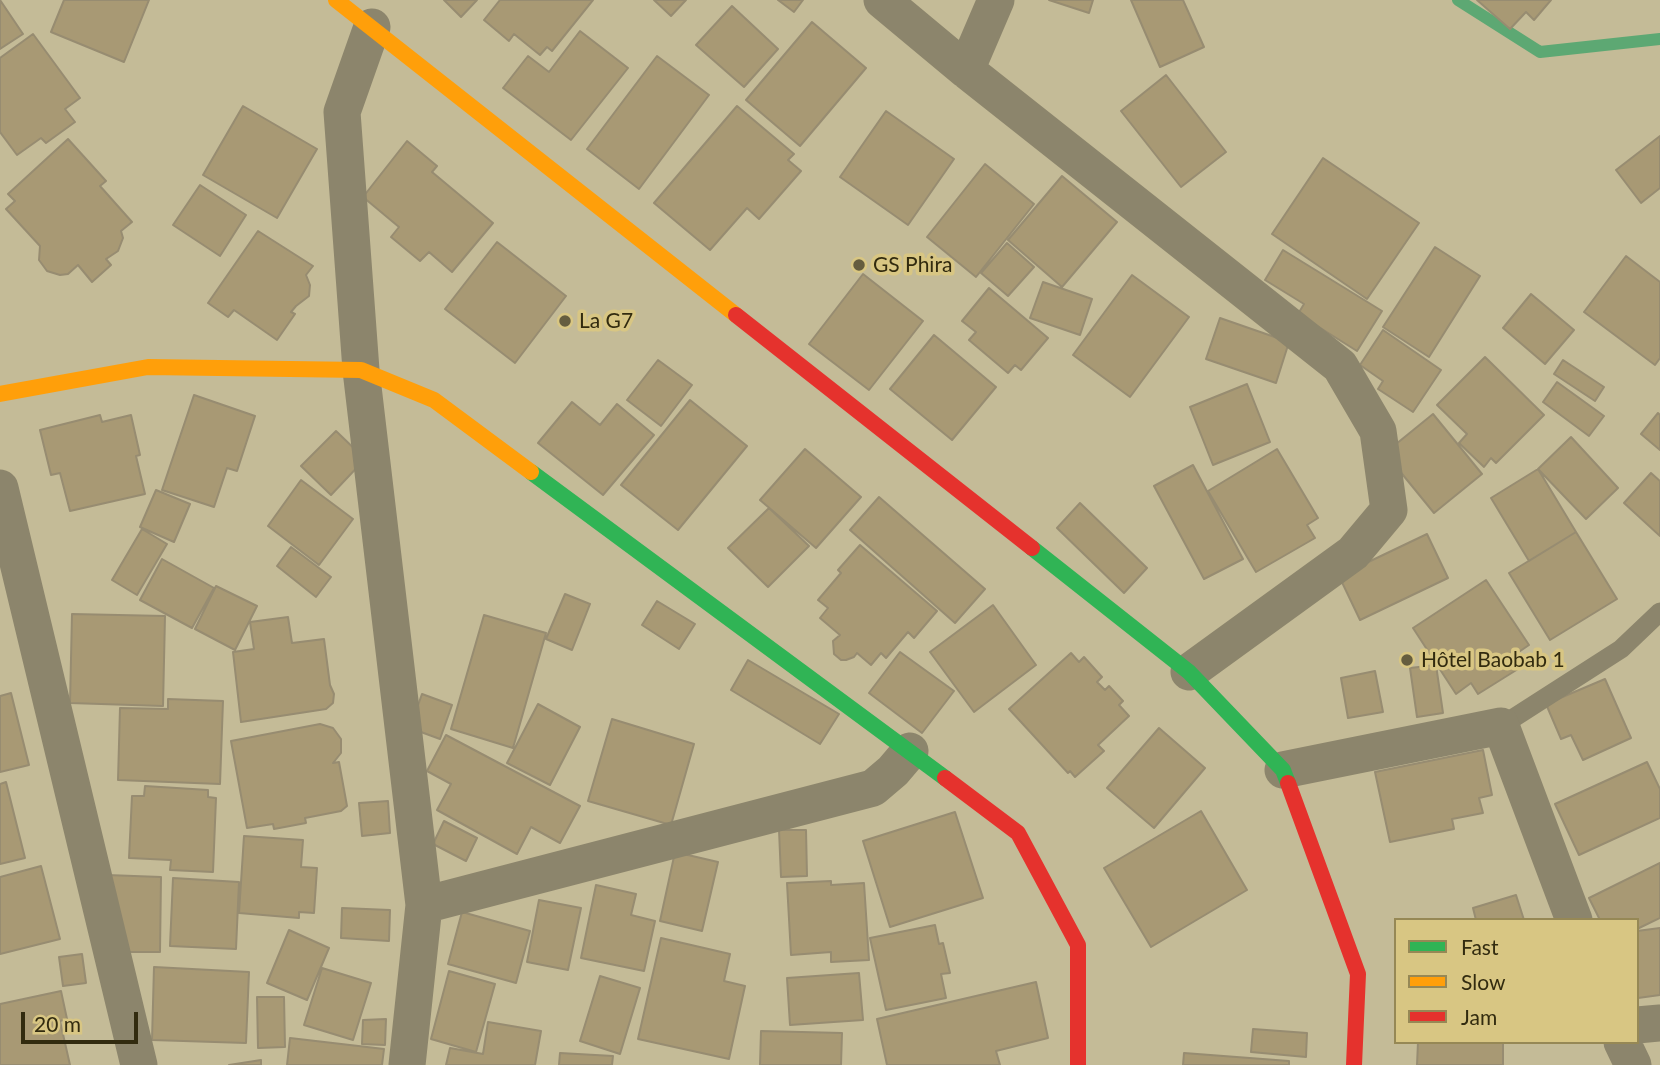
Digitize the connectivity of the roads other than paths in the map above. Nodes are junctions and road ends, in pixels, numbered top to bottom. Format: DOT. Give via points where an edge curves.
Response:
graph roads {
  1 [pos="336,0"];
  2 [pos="882,0"];
  3 [pos="996,0"];
  4 [pos="372,27"];
  5 [pos="965,70"];
  6 [pos="360,370"];
  7 [pos="0,394"];
  8 [pos="0,488"];
  9 [pos="1660,612"];
  10 [pos="1189,672"];
  11 [pos="1501,726"];
  12 [pos="910,751"];
  13 [pos="1283,770"];
  14 [pos="424,905"];
  15 [pos="1573,918"];
  16 [pos="1660,1023"];
  17 [pos="1639,1025"];
  18 [pos="1623,1044"];
  19 [pos="139,1065"];
  20 [pos="407,1065"];
  21 [pos="1078,1065"];
  22 [pos="1354,1065"];
  23 [pos="1633,1065"];
  1 -- 4 [label="street"];
  2 -- 5 [label="street"];
  3 -- 5 [label="street"];
  4 -- 6 [label="street" via="342,112"];
  4 -- 10 [label="street"];
  5 -- 10 [label="street" via="1340,366 1378,431 1389,510 1353,553"];
  6 -- 7 [label="street" via="148,367"];
  6 -- 12 [label="street" via="434,401"];
  6 -- 14 [label="street"];
  8 -- 19 [label="street"];
  9 -- 11 [label="lane" via="1621,649"];
  10 -- 13 [label="street"];
  11 -- 13 [label="street"];
  11 -- 15 [label="street"];
  12 -- 14 [label="street" via="873,789"];
  12 -- 21 [label="street" via="1018,832 1078,945"];
  13 -- 22 [label="street" via="1358,974"];
  14 -- 20 [label="street"];
  16 -- 17 [label="street"];
  18 -- 23 [label="street"];
}
